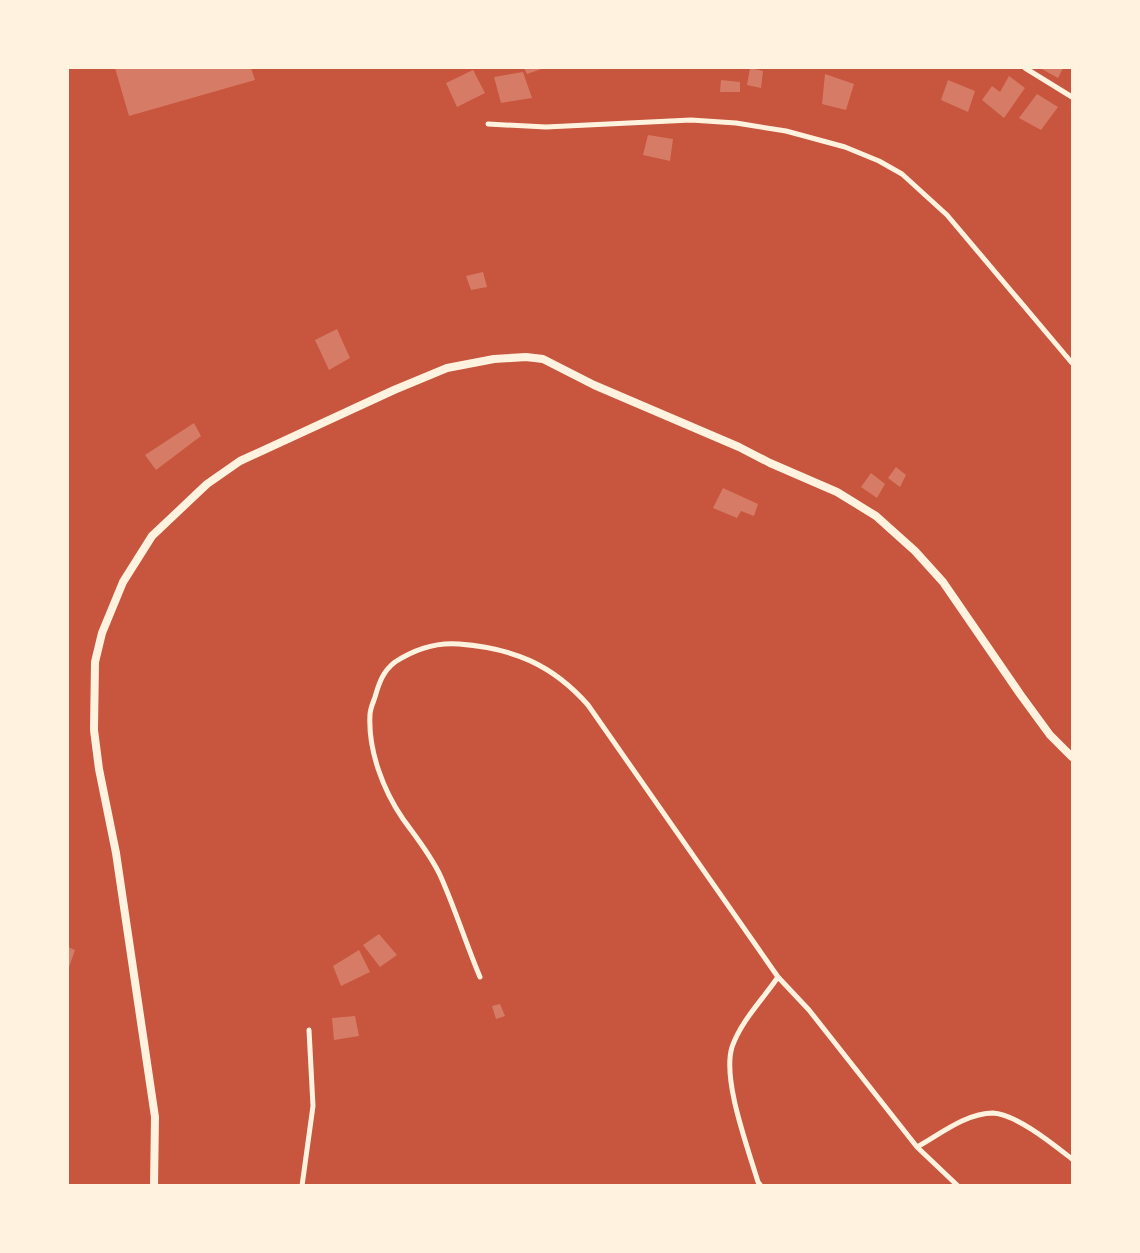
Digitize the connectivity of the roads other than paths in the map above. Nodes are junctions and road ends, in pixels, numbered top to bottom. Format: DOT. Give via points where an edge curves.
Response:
graph roads {
  1 [pos="1024,68"];
  2 [pos="1072,97"];
  3 [pos="488,124"];
  4 [pos="1072,363"];
  5 [pos="1072,758"];
  6 [pos="480,977"];
  7 [pos="778,977"];
  8 [pos="309,1030"];
  9 [pos="917,1148"];
  10 [pos="1072,1159"];
  11 [pos="759,1184"];
  12 [pos="154,1186"];
  13 [pos="302,1186"];
  14 [pos="958,1186"];
  1 -- 2 [label="street"];
  3 -- 4 [label="street" via="546,127 691,120 786,131 845,147 902,174 946,215"];
  5 -- 12 [label="main road" via="1050,735 943,582 876,516 837,492 594,385 543,359 494,359 447,368 240,461 207,484 152,536 123,582 102,633 95,662 94,730 99,769 116,853 155,1117"];
  6 -- 7 [label="street" via="440,875 393,804 382,779 370,734 370,713 380,680 389,667 408,654 439,644 466,644 519,655 548,669 570,686 588,705"];
  7 -- 9 [label="street"];
  7 -- 11 [label="street" via="737,1036 730,1061 732,1089"];
  8 -- 13 [label="street" via="313,1095"];
  9 -- 10 [label="street" via="958,1124 993,1113 1006,1115 1032,1130"];
  9 -- 14 [label="street"];
}
